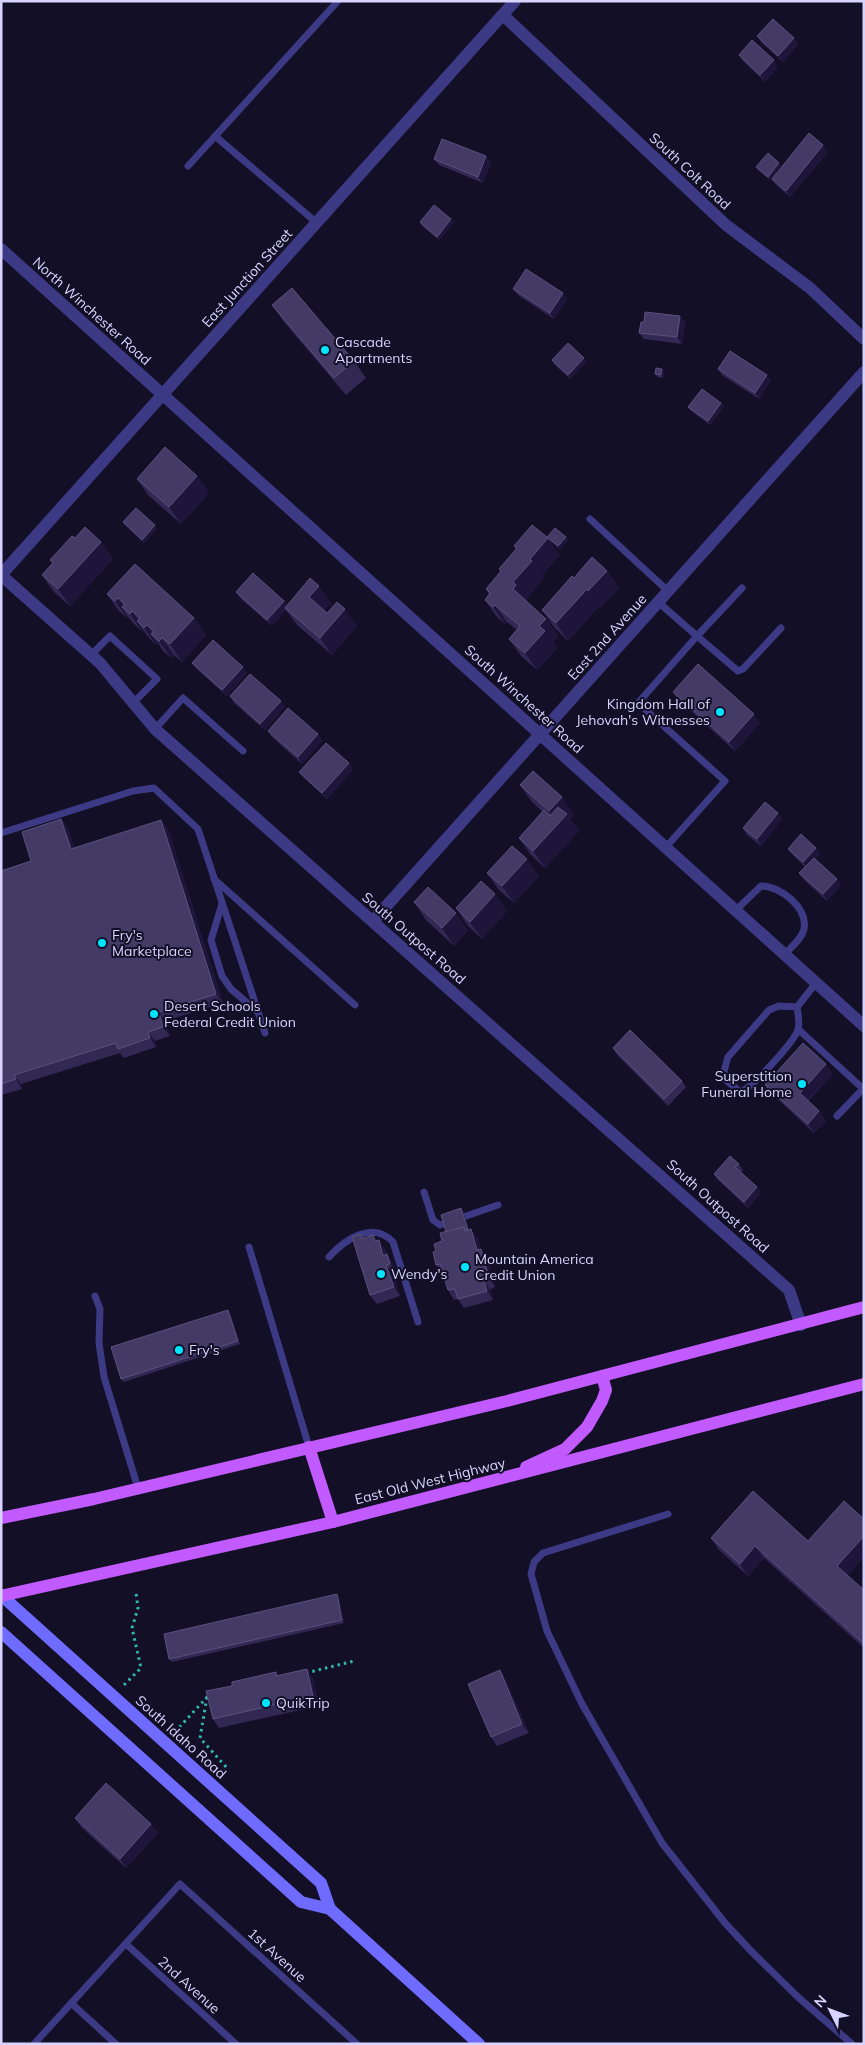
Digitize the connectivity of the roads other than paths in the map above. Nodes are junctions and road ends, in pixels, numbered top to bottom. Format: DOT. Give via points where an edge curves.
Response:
graph roads {
  1 [pos="338,1"];
  2 [pos="515,1"];
  3 [pos="503,15"];
  4 [pos="215,136"];
  5 [pos="188,166"];
  6 [pos="317,223"];
  7 [pos="1,249"];
  8 [pos="864,339"];
  9 [pos="864,372"];
  10 [pos="163,395"];
  11 [pos="590,519"];
  12 [pos="1,575"];
  13 [pos="742,588"];
  14 [pos="668,591"];
  15 [pos="658,602"];
  16 [pos="781,628"];
  17 [pos="697,636"];
  18 [pos="91,655"];
  19 [pos="133,703"];
  20 [pos="155,728"];
  21 [pos="541,734"];
  22 [pos="243,751"];
  23 [pos="1,832"];
  24 [pos="666,846"];
  25 [pos="214,878"];
  26 [pos="222,904"];
  27 [pos="736,910"];
  28 [pos="373,921"];
  29 [pos="785,954"];
  30 [pos="816,983"];
  31 [pos="355,1005"];
  32 [pos="797,1007"];
  33 [pos="258,1012"];
  34 [pos="864,1026"];
  35 [pos="798,1029"];
  36 [pos="265,1033"];
  37 [pos="864,1088"];
  38 [pos="836,1116"];
  39 [pos="424,1192"];
  40 [pos="498,1205"];
  41 [pos="249,1247"];
  42 [pos="330,1257"];
  43 [pos="96,1296"];
  44 [pos="864,1308"];
  45 [pos="418,1322"];
  46 [pos="801,1325"];
  47 [pos="602,1376"];
  48 [pos="864,1384"];
  49 [pos="309,1447"];
  50 [pos="499,1480"];
  51 [pos="138,1488"];
  52 [pos="668,1514"];
  53 [pos="1,1518"];
  54 [pos="333,1522"];
  55 [pos="2,1596"];
  56 [pos="1,1632"];
  57 [pos="330,1909"];
  58 [pos="126,1944"];
  59 [pos="71,2003"];
  60 [pos="34,2044"];
  61 [pos="116,2044"];
  62 [pos="236,2044"];
  63 [pos="357,2044"];
  64 [pos="479,2044"];
  65 [pos="852,2044"];
  1 -- 4 [label="lane"];
  2 -- 3 [label="street, East Junction Street"];
  3 -- 6 [label="street, East Junction Street"];
  3 -- 8 [label="street, South Colt Road" via="726,225 810,288"];
  4 -- 5 [label="lane"];
  4 -- 6 [label="lane"];
  6 -- 10 [label="street, East Junction Street"];
  7 -- 10 [label="street, North Winchester Road"];
  9 -- 14 [label="street, East 2nd Avenue"];
  10 -- 12 [label="street, East Junction Street"];
  10 -- 21 [label="street, South Winchester Road"];
  11 -- 14 [label="lane"];
  12 -- 18 [label="street, South Outpost Road"];
  13 -- 17 [label="lane"];
  14 -- 15 [label="street, East 2nd Avenue"];
  15 -- 17 [label="lane"];
  15 -- 21 [label="street, East 2nd Avenue"];
  16 -- 17 [label="lane" via="738,671"];
  17 -- 24 [label="lane" via="638,703 725,781"];
  18 -- 19 [label="street, South Outpost Road"];
  18 -- 19 [label="lane" via="110,636 157,679"];
  19 -- 20 [label="street, South Outpost Road"];
  20 -- 22 [label="lane" via="184,698"];
  20 -- 28 [label="street, South Outpost Road"];
  21 -- 24 [label="street, South Winchester Road"];
  21 -- 28 [label="street, East 2nd Avenue"];
  23 -- 25 [label="lane" via="154,788 198,829"];
  24 -- 27 [label="street, South Winchester Road"];
  25 -- 26 [label="lane"];
  25 -- 31 [label="lane"];
  26 -- 33 [label="lane"];
  26 -- 33 [label="lane" via="211,940 222,976 231,989"];
  27 -- 29 [label="street, South Winchester Road"];
  27 -- 29 [label="lane" via="762,886 770,886 792,901 804,920 804,931"];
  28 -- 46 [label="street, South Outpost Road" via="790,1290"];
  29 -- 30 [label="street, South Winchester Road"];
  30 -- 32 [label="lane"];
  30 -- 34 [label="street, South Winchester Road"];
  32 -- 35 [label="lane"];
  32 -- 35 [label="lane" via="779,1006 769,1010 728,1057 724,1072 726,1080 740,1092 746,1090"];
  33 -- 36 [label="lane"];
  35 -- 37 [label="lane"];
  37 -- 38 [label="lane"];
  39 -- 40 [label="lane" via="433,1220 440,1225"];
  41 -- 49 [label="lane"];
  42 -- 45 [label="lane" via="346,1240 371,1232 387,1236 392,1242"];
  43 -- 51 [label="lane" via="100,1309 99,1343 104,1378"];
  44 -- 46 [label="main road"];
  46 -- 47 [label="main road"];
  47 -- 49 [label="main road"];
  47 -- 50 [label="main road" via="606,1390 602,1402 577,1438 565,1448"];
  48 -- 50 [label="main road, East Old West Highway"];
  49 -- 51 [label="main road"];
  49 -- 54 [label="main road"];
  50 -- 54 [label="main road, East Old West Highway"];
  51 -- 53 [label="main road"];
  52 -- 65 [label="lane" via="544,1553 534,1562 531,1574 547,1631 582,1704 662,1843 752,1952"];
  54 -- 55 [label="main road, East Old West Highway"];
  55 -- 57 [label="main road, South Idaho Road" via="321,1883"];
  56 -- 57 [label="main road, South Idaho Road" via="301,1902"];
  57 -- 64 [label="main road, South Idaho Road"];
  58 -- 59 [label="lane"];
  58 -- 62 [label="lane, 2nd Avenue"];
  58 -- 63 [label="lane, 1st Avenue" via="180,1884"];
  59 -- 60 [label="lane"];
  59 -- 61 [label="lane"];
}
